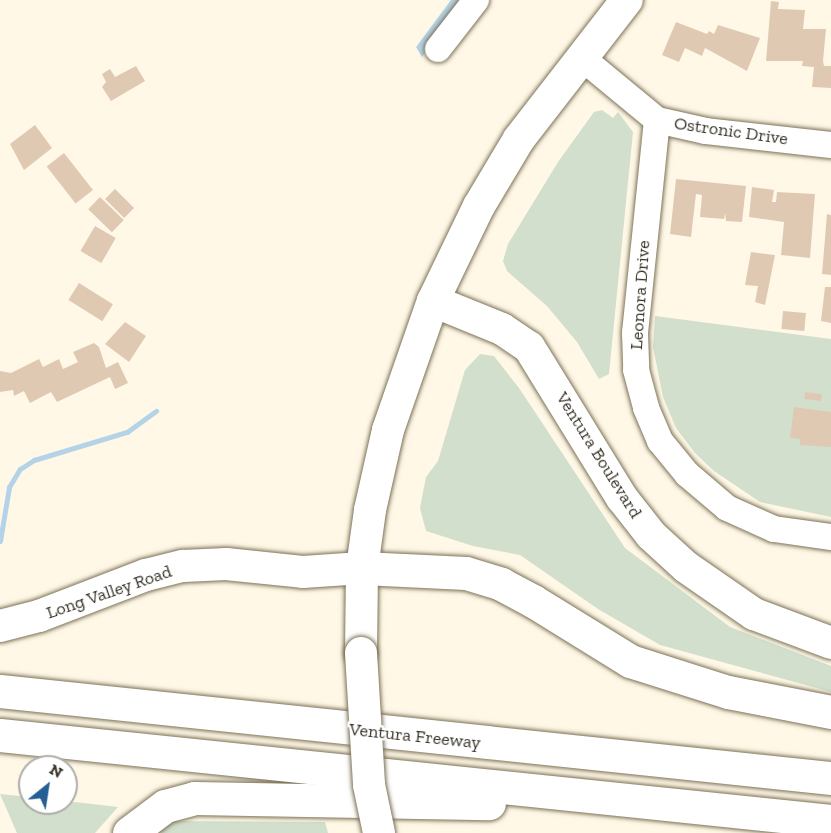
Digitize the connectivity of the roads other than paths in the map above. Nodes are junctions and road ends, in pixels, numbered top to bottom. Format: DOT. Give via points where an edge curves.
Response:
graph roads {
  1 [pos="476,0"];
  2 [pos="627,0"];
  3 [pos="438,49"];
  4 [pos="582,58"];
  5 [pos="657,120"];
  6 [pos="831,145"];
  7 [pos="433,301"];
  8 [pos="831,537"];
  9 [pos="362,568"];
  10 [pos="0,626"];
  11 [pos="831,643"];
  12 [pos="0,691"];
  13 [pos="831,712"];
  14 [pos="0,735"];
  15 [pos="831,778"];
  16 [pos="648,801"];
  17 [pos="831,821"];
  18 [pos="129,833"];
  19 [pos="379,833"];
  1 -- 3 [label="street"];
  2 -- 4 [label="main road"];
  4 -- 5 [label="street, Ostronic Drive"];
  4 -- 7 [label="main road" via="519,139 479,206"];
  5 -- 6 [label="street, Ostronic Drive" via="706,131"];
  5 -- 8 [label="street, Leonora Drive" via="634,333 636,370 646,408 660,441 687,474 727,508 774,529"];
  7 -- 9 [label="main road" via="388,430"];
  7 -- 11 [label="main road, Ventura Boulevard" via="502,329 529,347 622,498 651,535 686,567 754,614"];
  9 -- 10 [label="main road, Long Valley Road" via="303,572 226,564 183,566"];
  9 -- 13 [label="highway" via="416,569 483,579 533,601 630,661 728,692"];
  9 -- 19 [label="main road, bridge" via="361,653 369,785"];
  12 -- 15 [label="highway, Ventura Freeway"];
  14 -- 16 [label="highway"];
  16 -- 17 [label="highway"];
  16 -- 18 [label="highway" via="415,804 194,798 165,806"];
}
